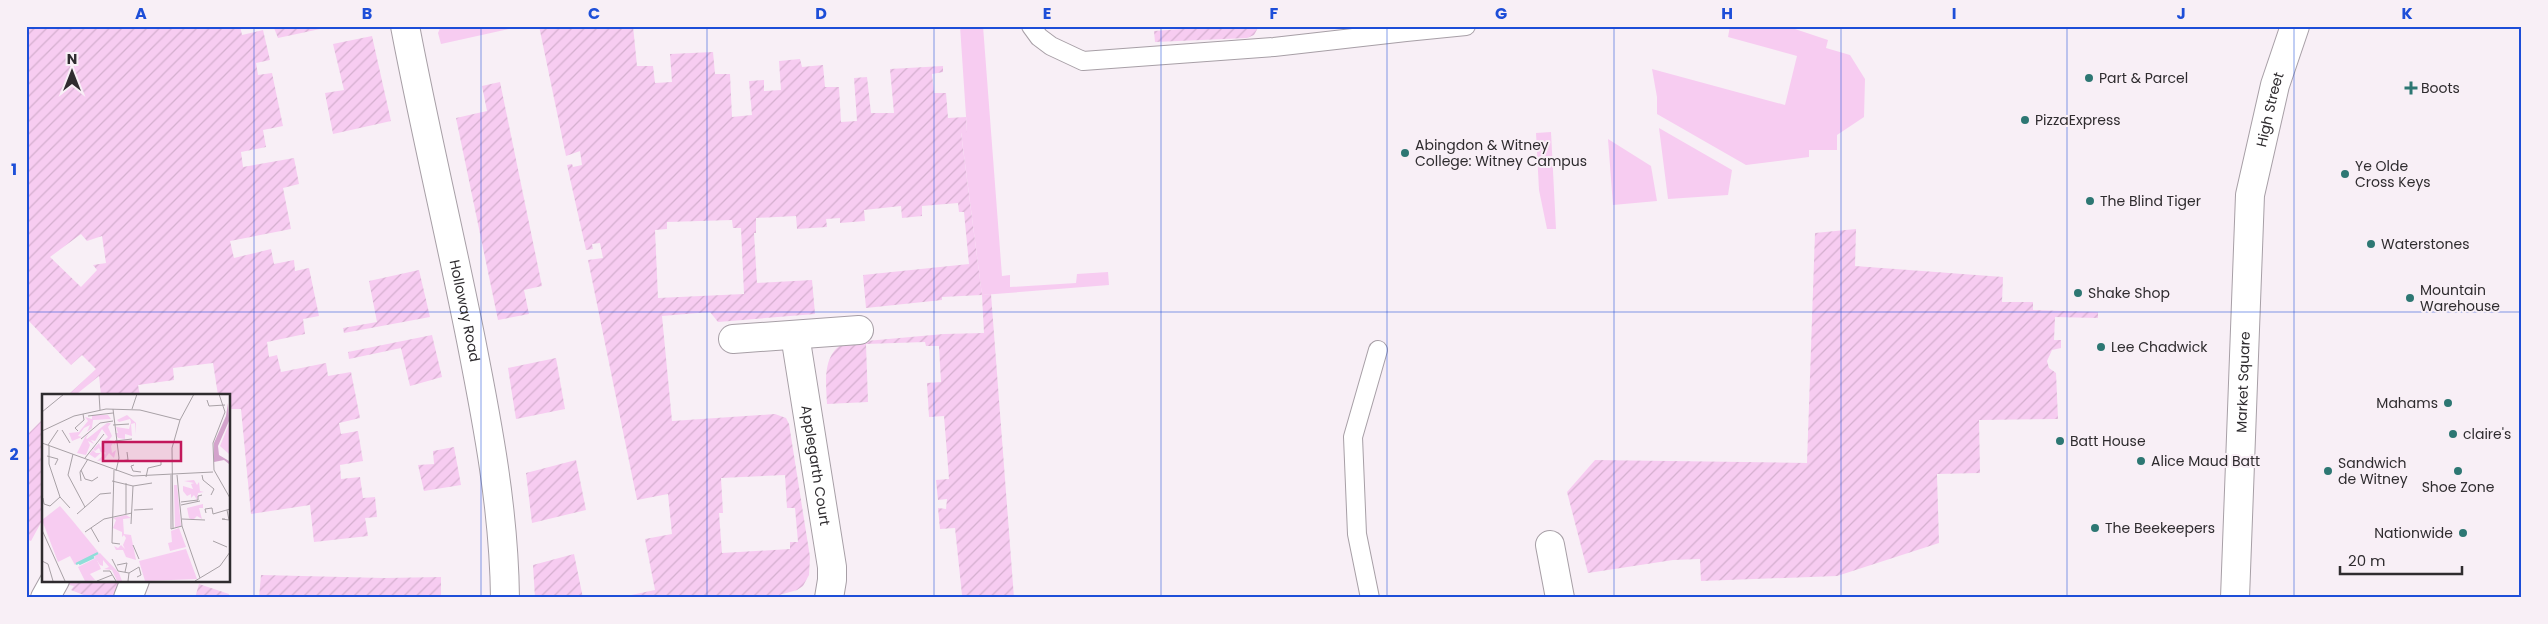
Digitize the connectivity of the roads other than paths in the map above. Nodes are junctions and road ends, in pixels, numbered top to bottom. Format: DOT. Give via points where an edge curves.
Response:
graph roads {
  1 [pos="405,26"];
  2 [pos="1031,26"];
  3 [pos="1466,26"];
  4 [pos="2295,26"];
  5 [pos="1405,29"];
  6 [pos="2250,195"];
  7 [pos="859,330"];
  8 [pos="796,335"];
  9 [pos="733,340"];
  10 [pos="1378,350"];
  11 [pos="1550,545"];
  12 [pos="55,582"];
  13 [pos="134,582"];
  14 [pos="45,598"];
  15 [pos="128,598"];
  16 [pos="505,598"];
  17 [pos="829,598"];
  18 [pos="1370,598"];
  19 [pos="1560,598"];
  20 [pos="2235,598"];
  1 -- 16 [label="street, Holloway Road" via="494,454 504,549"];
  2 -- 5 [label="lane" via="1051,46 1083,61 1274,47"];
  3 -- 5 [label="lane"];
  4 -- 6 [label="street, High Street" via="2275,84"];
  6 -- 20 [label="street, Market Square"];
  7 -- 8 [label="street"];
  8 -- 9 [label="street"];
  8 -- 17 [label="street, Applegarth Court" via="832,567"];
  10 -- 18 [label="lane" via="1352,436 1357,534"];
  11 -- 19 [label="street"];
  12 -- 14 [label="street"];
  13 -- 15 [label="street"];
}
